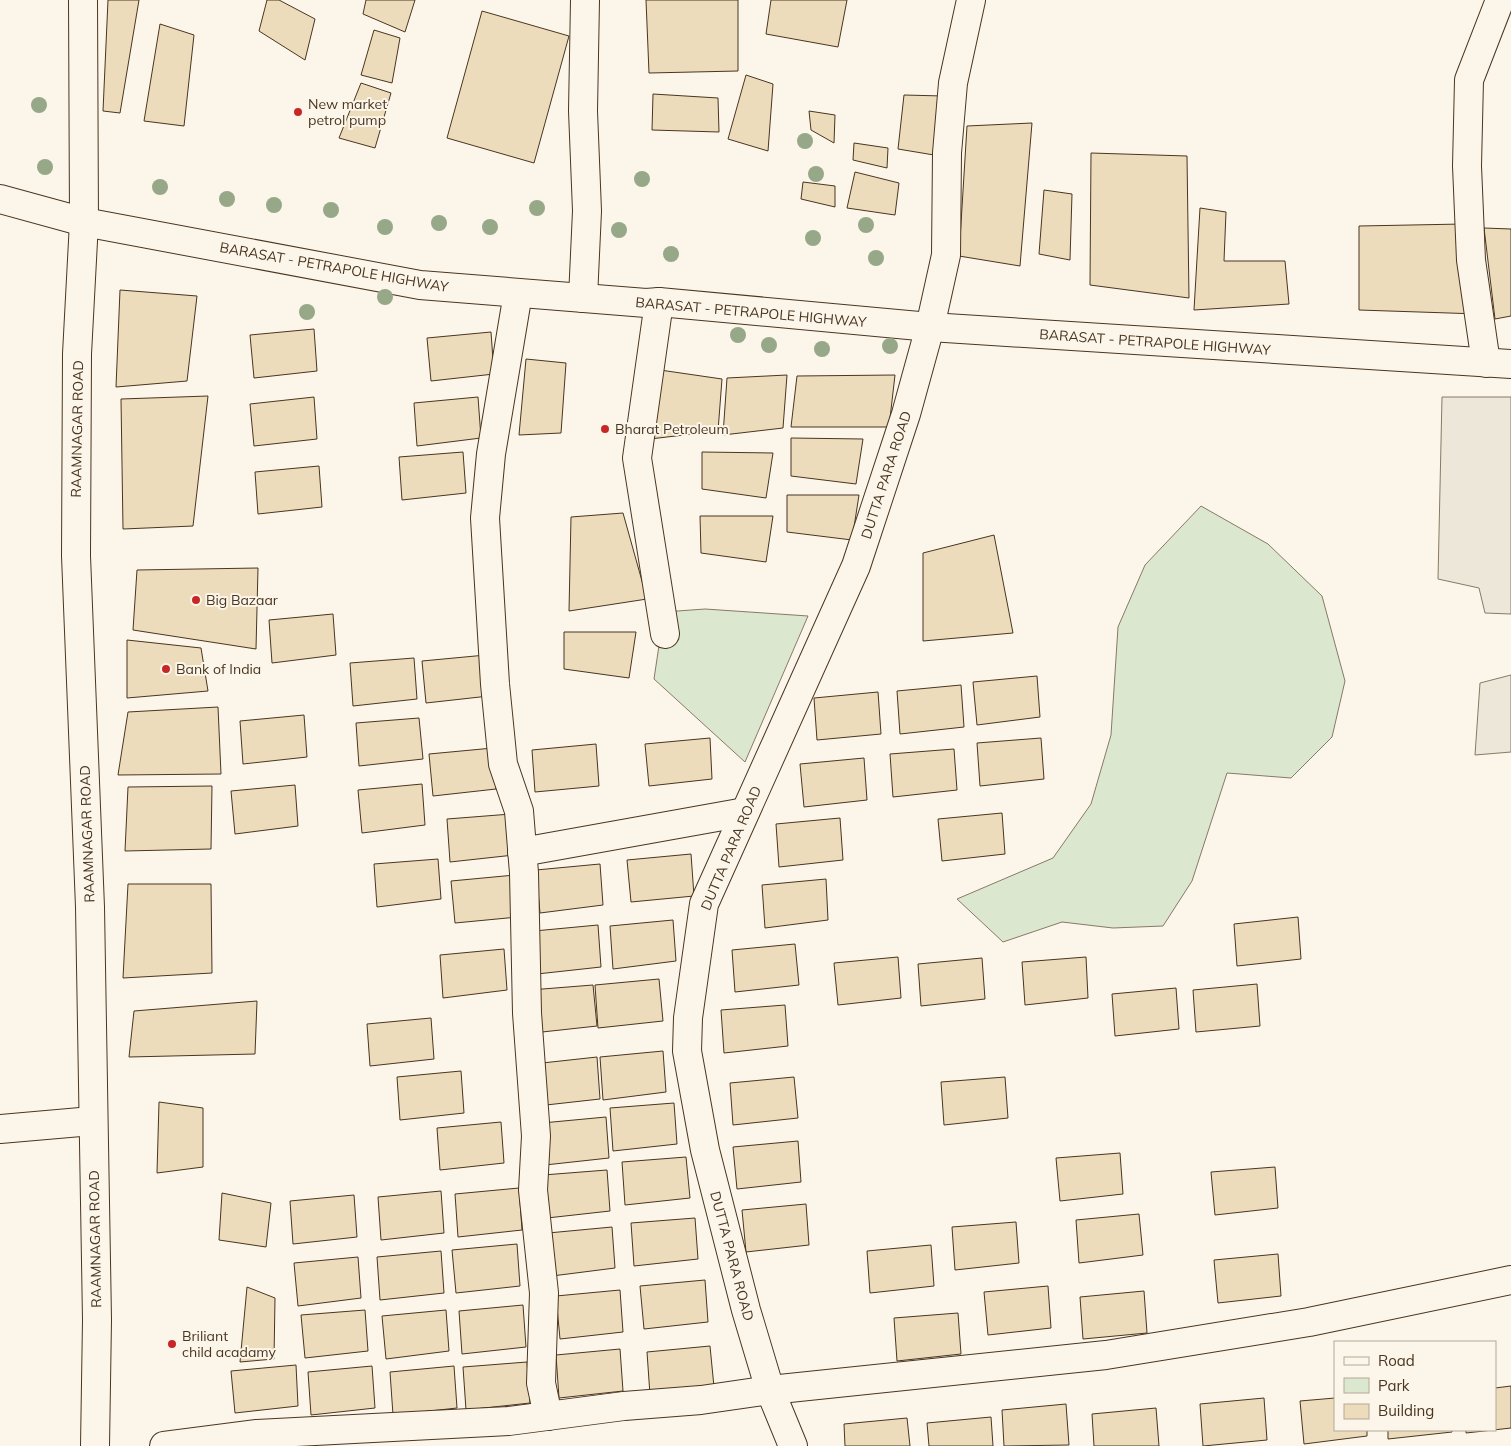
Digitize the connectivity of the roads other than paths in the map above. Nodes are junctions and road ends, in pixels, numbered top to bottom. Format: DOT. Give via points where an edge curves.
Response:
graph roads {
  1 [pos="83,0"];
  2 [pos="585,0"];
  3 [pos="970,0"];
  4 [pos="1500,0"];
  5 [pos="0,199"];
  6 [pos="84,222"];
  7 [pos="518,293"];
  8 [pos="583,298"];
  9 [pos="659,302"];
  10 [pos="930,327"];
  11 [pos="1499,363"];
  12 [pos="665,634"];
  13 [pos="745,812"];
  14 [pos="522,852"];
  15 [pos="92,1121"];
  16 [pos="0,1129"];
  17 [pos="1511,1280"];
  18 [pos="770,1390"];
  19 [pos="548,1416"];
  20 [pos="95,1446"];
  21 [pos="164,1446"];
  22 [pos="793,1446"];
  1 -- 6 [label="main road, RAAMNAGAR ROAD"];
  2 -- 8 [label="main road" via="583,111 587,211"];
  3 -- 10 [label="main road, DUTTA PARA ROAD" via="953,83 947,153 946,255"];
  4 -- 11 [label="main road" via="1469,80 1467,166 1471,260"];
  5 -- 6 [label="main road, BARASAT - PETRAPOLE HIGHWAY"];
  6 -- 7 [label="main road, BARASAT - PETRAPOLE HIGHWAY" via="420,285"];
  6 -- 15 [label="main road, RAAMNAGAR ROAD" via="78,354 76,546 88,828"];
  7 -- 8 [label="main road, BARASAT - PETRAPOLE HIGHWAY"];
  7 -- 14 [label="main road" via="491,454 485,518 503,764 519,811"];
  8 -- 9 [label="main road, BARASAT - PETRAPOLE HIGHWAY"];
  9 -- 10 [label="main road, BARASAT - PETRAPOLE HIGHWAY"];
  9 -- 12 [label="main road" via="637,458"];
  10 -- 11 [label="main road, BARASAT - PETRAPOLE HIGHWAY"];
  10 -- 13 [label="main road, DUTTA PARA ROAD" via="906,414 856,566"];
  13 -- 14 [label="main road"];
  13 -- 18 [label="main road, DUTTA PARA ROAD" via="704,904 688,1018 687,1051 705,1150"];
  14 -- 19 [label="main road" via="527,1013 536,1136 532,1190 544,1293 541,1383"];
  15 -- 16 [label="main road"];
  15 -- 20 [label="main road, RAAMNAGAR ROAD" via="97,1320"];
  17 -- 18 [label="main road" via="1309,1322 1106,1355"];
  18 -- 19 [label="main road"];
  18 -- 22 [label="main road, DUTTA PARA ROAD"];
  19 -- 21 [label="main road" via="382,1429 257,1434"];
}
